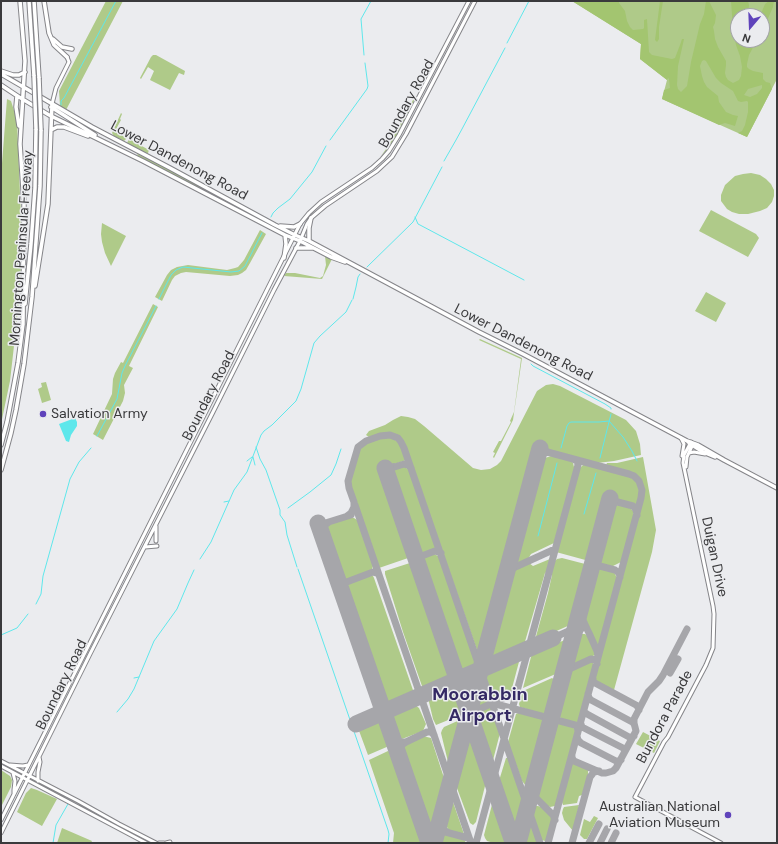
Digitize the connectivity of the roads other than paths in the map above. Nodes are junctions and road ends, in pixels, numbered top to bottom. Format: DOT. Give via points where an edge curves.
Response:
graph roads {
  1 [pos="20,1"];
  2 [pos="29,1"];
  3 [pos="34,1"];
  4 [pos="44,1"];
  5 [pos="468,1"];
  6 [pos="475,1"];
  7 [pos="49,35"];
  8 [pos="72,49"];
  9 [pos="67,57"];
  10 [pos="1,72"];
  11 [pos="25,72"];
  12 [pos="1,85"];
  13 [pos="24,87"];
  14 [pos="17,96"];
  15 [pos="22,99"];
  16 [pos="52,106"];
  17 [pos="51,116"];
  18 [pos="51,130"];
  19 [pos="97,138"];
  20 [pos="20,139"];
  21 [pos="104,141"];
  22 [pos="311,218"];
  23 [pos="300,224"];
  24 [pos="275,225"];
  25 [pos="285,235"];
  26 [pos="294,237"];
  27 [pos="301,239"];
  28 [pos="309,240"];
  29 [pos="296,248"];
  30 [pos="314,248"];
  31 [pos="284,258"];
  32 [pos="350,263"];
  33 [pos="30,311"];
  34 [pos="23,325"];
  35 [pos="681,438"];
  36 [pos="690,443"];
  37 [pos="1,445"];
  38 [pos="688,454"];
  39 [pos="707,454"];
  40 [pos="724,460"];
  41 [pos="683,463"];
  42 [pos="1,470"];
  43 [pos="686,473"];
  44 [pos="777,488"];
  45 [pos="156,526"];
  46 [pos="156,541"];
  47 [pos="145,546"];
  48 [pos="158,546"];
  49 [pos="714,646"];
  50 [pos="55,726"];
  51 [pos="46,730"];
  52 [pos="39,757"];
  53 [pos="1,761"];
  54 [pos="9,765"];
  55 [pos="28,765"];
  56 [pos="1,766"];
  57 [pos="14,772"];
  58 [pos="24,774"];
  59 [pos="29,776"];
  60 [pos="22,777"];
  61 [pos="27,780"];
  62 [pos="38,781"];
  63 [pos="14,794"];
  64 [pos="1,820"];
  65 [pos="1,833"];
  66 [pos="170,842"];
  67 [pos="146,843"];
  68 [pos="156,843"];
  69 [pos="159,843"];
  70 [pos="165,843"];
  71 [pos="722,843"];
  1 -- 11 [label="highway"];
  2 -- 34 [label="highway, Mornington Peninsula Freeway, bridge" via="36,129 31,244"];
  3 -- 33 [label="highway, Mornington Peninsula Freeway, bridge" via="41,130 40,186"];
  4 -- 7 [label="highway"];
  5 -- 23 [label="main road, Boundary Road" via="389,151 372,168 321,202"];
  6 -- 22 [label="main road, Boundary Road" via="392,157 377,171"];
  7 -- 8 [label="highway" via="61,46"];
  7 -- 9 [label="highway"];
  9 -- 16 [label="main road" via="69,62 57,85"];
  10 -- 11 [label="highway" via="13,75"];
  10 -- 13 [label="highway"];
  11 -- 13 [label="highway"];
  12 -- 14 [label="highway, Lower Dandenong Road"];
  13 -- 15 [label="highway"];
  13 -- 16 [label="highway"];
  14 -- 15 [label="highway, Lower Dandenong Road"];
  14 -- 20 [label="highway"];
  15 -- 17 [label="highway, Lower Dandenong Road"];
  15 -- 20 [label="highway"];
  16 -- 17 [label="highway"];
  16 -- 21 [label="highway"];
  16 -- 24 [label="highway, Lower Dandenong Road"];
  17 -- 18 [label="highway"];
  17 -- 19 [label="highway, Lower Dandenong Road"];
  18 -- 19 [label="highway" via="64,127"];
  18 -- 33 [label="highway" via="48,204"];
  19 -- 21 [label="highway, Lower Dandenong Road"];
  20 -- 34 [label="highway" via="24,204"];
  21 -- 25 [label="highway, Lower Dandenong Road"];
  22 -- 27 [label="main road, Boundary Road"];
  22 -- 28 [label="highway"];
  23 -- 24 [label="highway" via="294,227"];
  23 -- 26 [label="main road, Boundary Road"];
  24 -- 26 [label="highway, Lower Dandenong Road"];
  25 -- 26 [label="highway, Lower Dandenong Road"];
  25 -- 31 [label="highway"];
  26 -- 27 [label="highway, Lower Dandenong Road"];
  26 -- 31 [label="main road, Boundary Road"];
  27 -- 28 [label="highway, Lower Dandenong Road"];
  27 -- 29 [label="main road, Boundary Road"];
  27 -- 30 [label="highway, Lower Dandenong Road"];
  28 -- 32 [label="highway, Lower Dandenong Road"];
  29 -- 30 [label="highway"];
  29 -- 45 [label="main road, Boundary Road"];
  30 -- 32 [label="highway, Lower Dandenong Road"];
  31 -- 51 [label="main road, Boundary Road"];
  32 -- 35 [label="highway, Lower Dandenong Road"];
  33 -- 42 [label="highway, Mornington Peninsula Freeway" via="16,410"];
  34 -- 37 [label="highway, Mornington Peninsula Freeway"];
  35 -- 36 [label="highway, Lower Dandenong Road"];
  35 -- 41 [label="main road, Duigan Drive" via="684,444"];
  36 -- 38 [label="main road, Duigan Drive"];
  36 -- 39 [label="highway, Lower Dandenong Road"];
  36 -- 40 [label="highway, Lower Dandenong Road"];
  36 -- 41 [label="main road" via="684,454"];
  38 -- 39 [label="main road"];
  38 -- 43 [label="main road, Duigan Drive"];
  39 -- 40 [label="highway, Lower Dandenong Road"];
  40 -- 44 [label="highway, Lower Dandenong Road"];
  41 -- 43 [label="main road, Duigan Drive"];
  43 -- 49 [label="main road, Duigan Drive" via="713,606"];
  45 -- 46 [label="main road"];
  45 -- 47 [label="main road, Boundary Road"];
  47 -- 48 [label="main road"];
  47 -- 50 [label="main road, Boundary Road"];
  49 -- 71 [label="main road, Bundora Parade" via="635,797"];
  50 -- 51 [label="main road"];
  50 -- 52 [label="main road, Boundary Road"];
  51 -- 55 [label="main road, Boundary Road"];
  52 -- 59 [label="main road, Boundary Road"];
  52 -- 62 [label="main road"];
  53 -- 54 [label="main road"];
  54 -- 55 [label="main road"];
  54 -- 57 [label="main road"];
  55 -- 58 [label="main road, Boundary Road"];
  56 -- 57 [label="main road"];
  57 -- 58 [label="main road"];
  57 -- 60 [label="main road"];
  57 -- 63 [label="main road"];
  58 -- 59 [label="main road"];
  58 -- 60 [label="main road, Boundary Road"];
  59 -- 61 [label="main road, Boundary Road"];
  59 -- 62 [label="main road"];
  60 -- 61 [label="main road"];
  60 -- 63 [label="main road, Boundary Road"];
  61 -- 65 [label="main road, Boundary Road"];
  61 -- 67 [label="main road"];
  62 -- 68 [label="main road"];
  63 -- 64 [label="main road, Boundary Road"];
  66 -- 70 [label="main road"];
  69 -- 70 [label="main road"];
}
